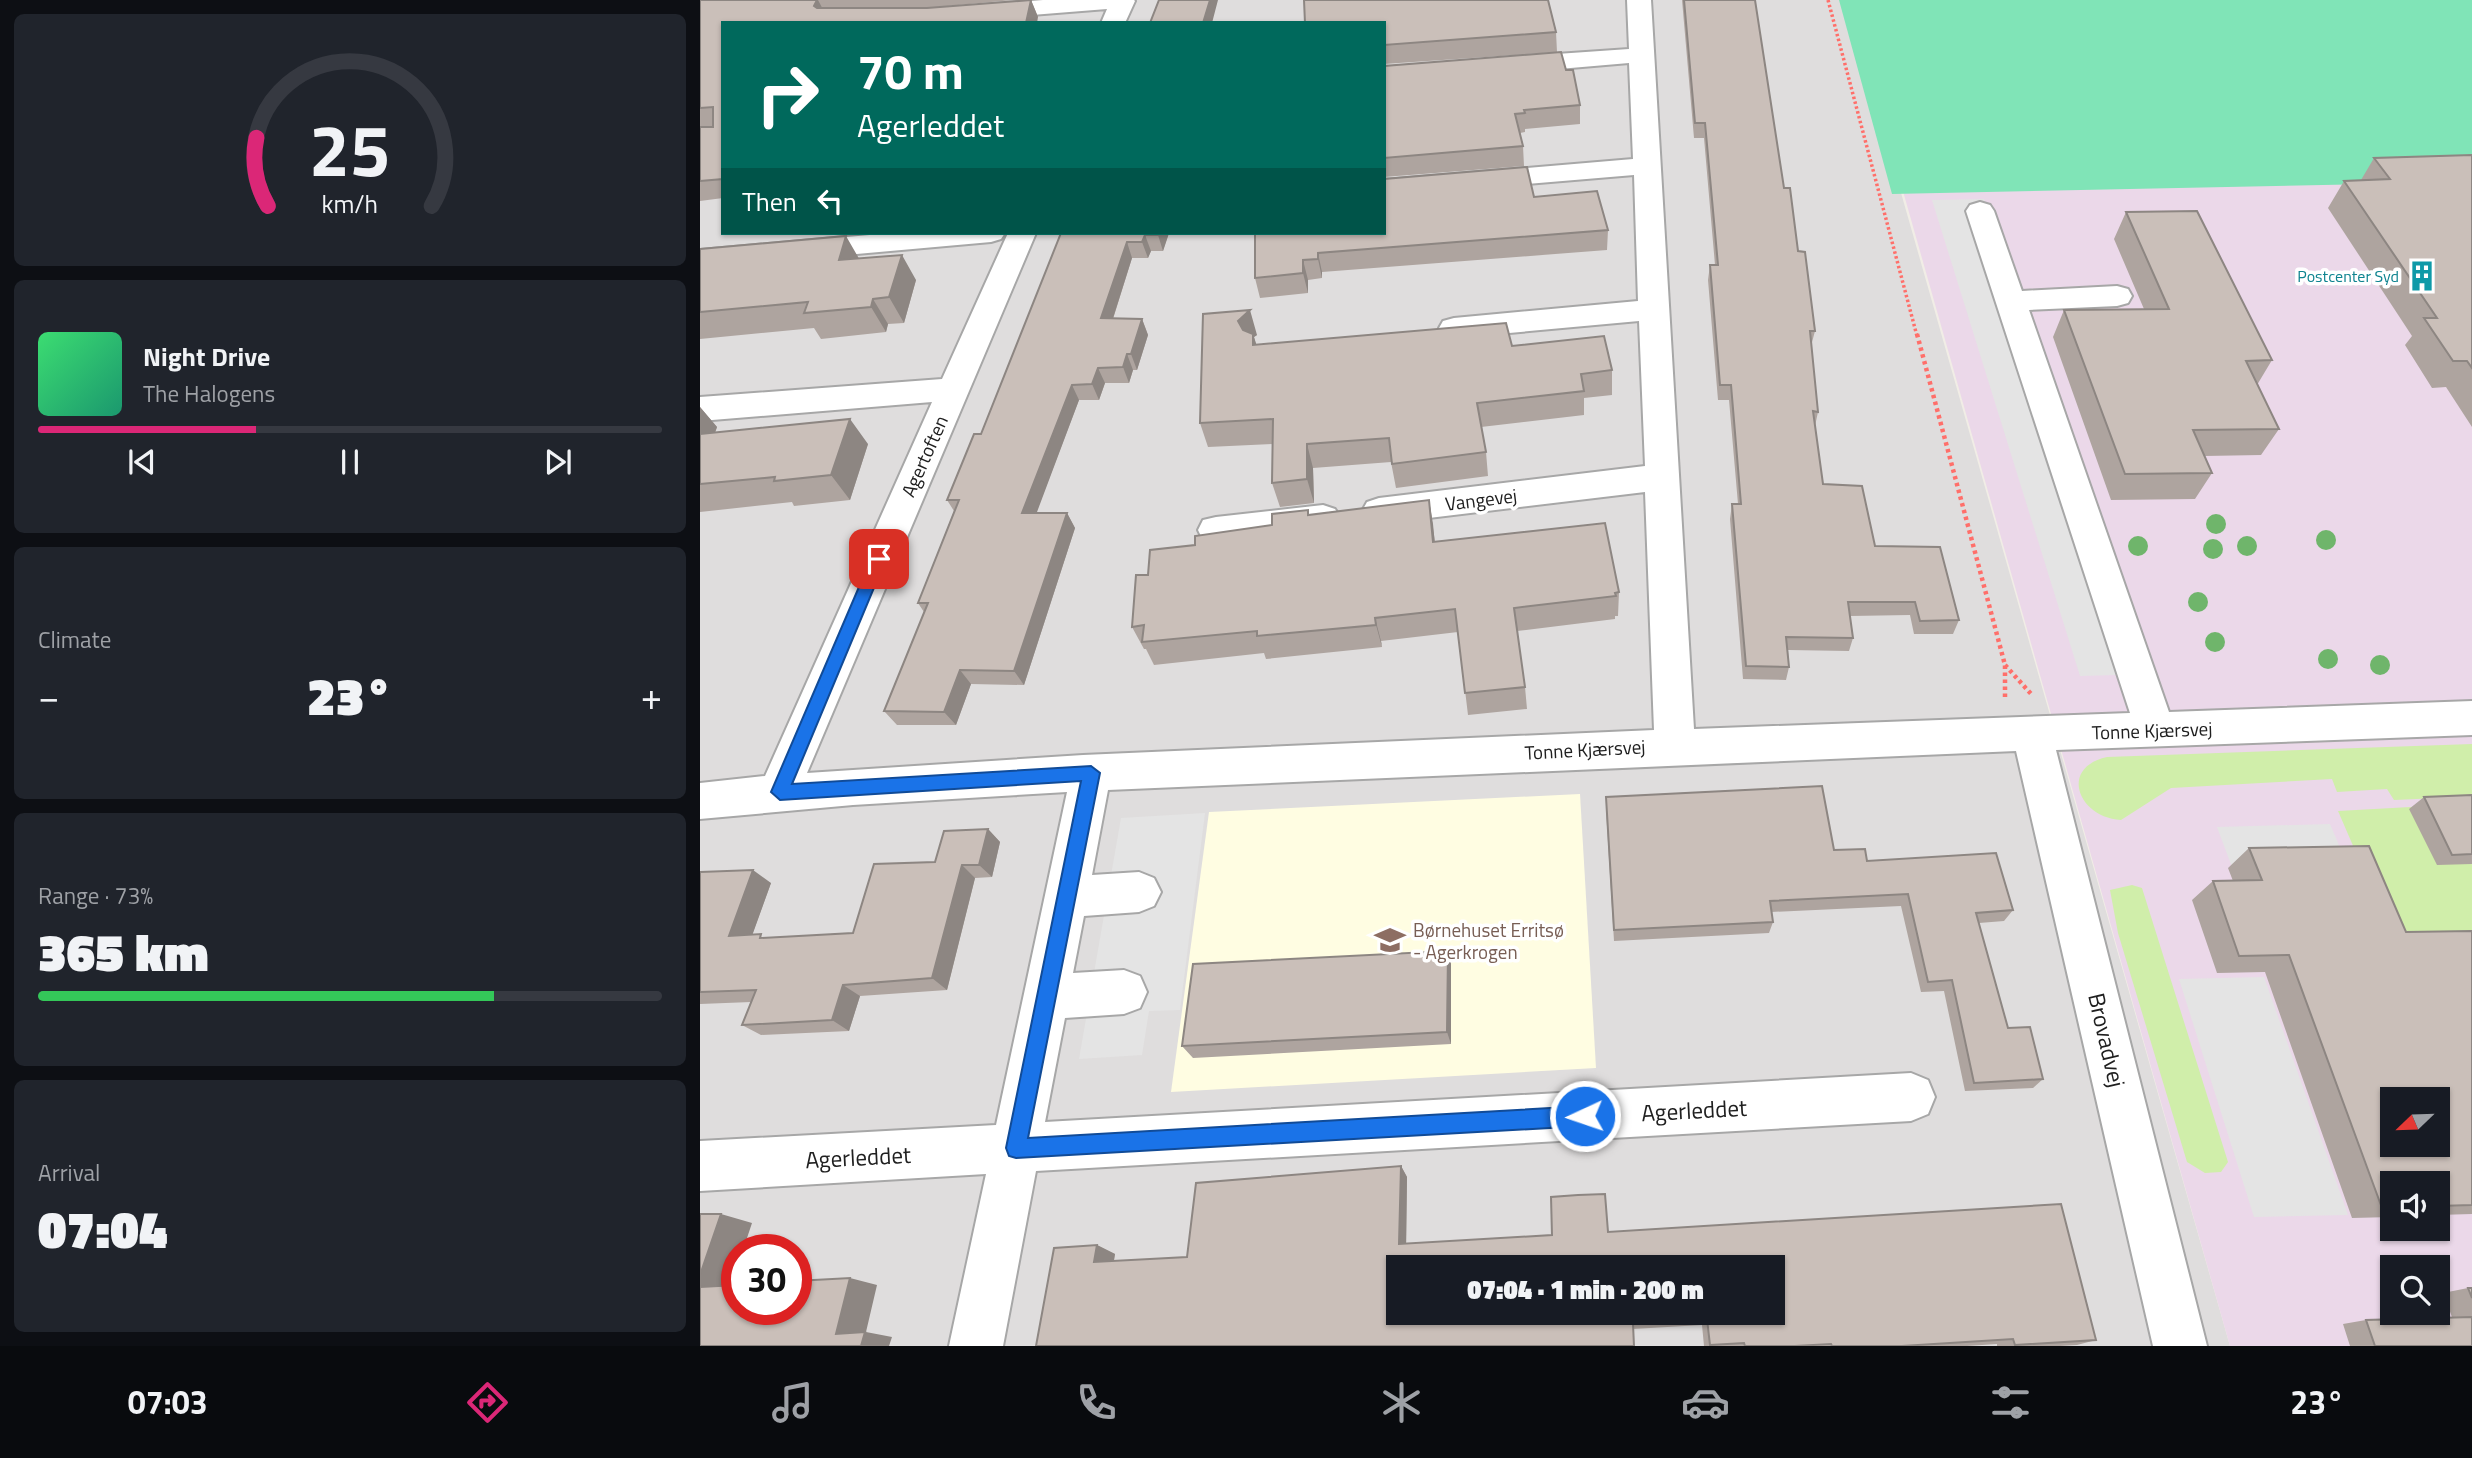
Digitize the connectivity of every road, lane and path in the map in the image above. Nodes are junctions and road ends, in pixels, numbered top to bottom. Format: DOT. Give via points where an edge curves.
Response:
graph roads {
  1 [pos="1639,0"];
  2 [pos="1828,0"];
  3 [pos="960,13"];
  4 [pos="1114,21"];
  5 [pos="1642,55"];
  6 [pos="1493,66"];
  7 [pos="1647,166"];
  8 [pos="1386,188"];
  9 [pos="1980,211"];
  10 [pos="969,235"];
  11 [pos="1021,235"];
  12 [pos="700,259"];
  13 [pos="2118,296"];
  14 [pos="2010,301"];
  15 [pos="1654,310"];
  16 [pos="1431,330"];
  17 [pos="953,389"];
  18 [pos="700,409"];
  19 [pos="1662,477"];
  20 [pos="1216,530"];
  21 [pos="2472,718"];
  22 [pos="2155,730"];
  23 [pos="2019,735"];
  24 [pos="1675,745"];
  25 [pos="1091,773"];
  26 [pos="780,792"];
  27 [pos="700,801"];
  28 [pos="1139,892"];
  29 [pos="1067,897"];
  30 [pos="1124,992"];
  31 [pos="1047,997"];
  32 [pos="1911,1097"];
  33 [pos="1016,1148"];
  34 [pos="700,1167"];
  35 [pos="976,1346"];
  36 [pos="2180,1346"];
  1 -- 5 [label="street"];
  2 -- 23 [label="path" via="2005,665"];
  3 -- 4 [label="street" via="1123,1"];
  5 -- 6 [label="street"];
  5 -- 7 [label="street"];
  7 -- 8 [label="street"];
  7 -- 15 [label="street"];
  9 -- 14 [label="street"];
  10 -- 12 [label="street"];
  11 -- 17 [label="street, Agertoften"];
  13 -- 14 [label="street"];
  14 -- 22 [label="street"];
  15 -- 16 [label="street"];
  15 -- 19 [label="street"];
  17 -- 18 [label="street, Agertoften"];
  17 -- 26 [label="street, Agertoften"];
  19 -- 20 [label="street, Vangevej"];
  19 -- 24 [label="street"];
  21 -- 22 [label="street, Tonne Kjærsvej"];
  22 -- 23 [label="street, Tonne Kjærsvej"];
  23 -- 24 [label="street, Tonne Kjærsvej"];
  23 -- 36 [label="street, Brovadvej"];
  24 -- 25 [label="street, Tonne Kjærsvej"];
  25 -- 26 [label="street, Tonne Kjærsvej"];
  25 -- 29 [label="street"];
  26 -- 27 [label="street, Tonne Kjærsvej"];
  28 -- 29 [label="street"];
  29 -- 31 [label="street"];
  30 -- 31 [label="street"];
  31 -- 33 [label="street"];
  32 -- 33 [label="street, Agerleddet"];
  33 -- 34 [label="street, Agerleddet"];
  33 -- 35 [label="street"];
}
